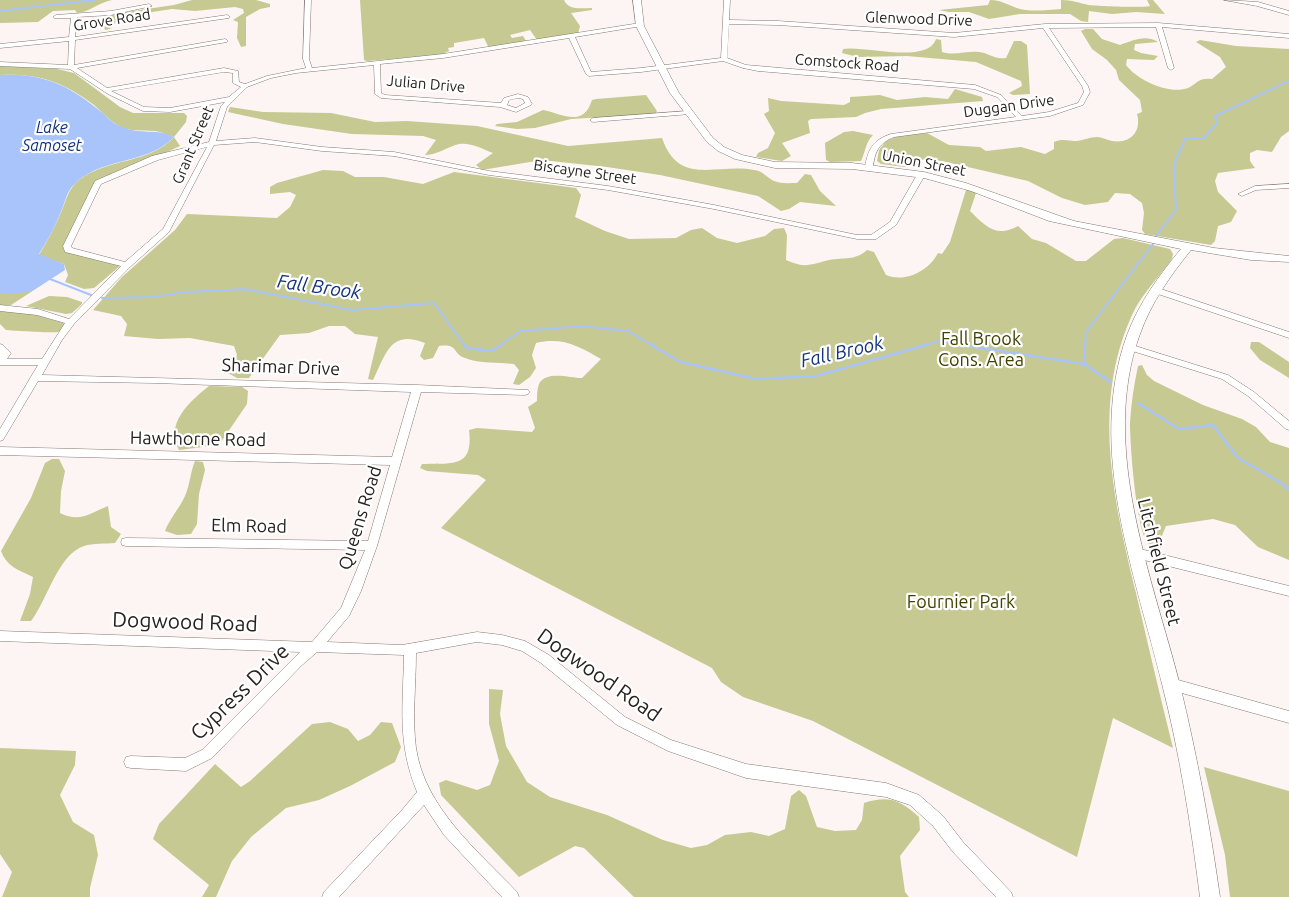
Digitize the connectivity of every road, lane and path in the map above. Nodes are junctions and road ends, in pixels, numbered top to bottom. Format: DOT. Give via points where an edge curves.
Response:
graph roads {
  1 [pos="308,0"];
  2 [pos="637,0"];
  3 [pos="727,0"];
  4 [pos="1226,0"];
  5 [pos="149,6"];
  6 [pos="1289,13"];
  7 [pos="74,16"];
  8 [pos="227,16"];
  9 [pos="56,17"];
  10 [pos="727,22"];
  11 [pos="640,25"];
  12 [pos="1158,25"];
  13 [pos="1045,26"];
  14 [pos="571,36"];
  15 [pos="1289,36"];
  16 [pos="73,39"];
  17 [pos="225,41"];
  18 [pos="0,46"];
  19 [pos="724,59"];
  20 [pos="377,63"];
  21 [pos="0,64"];
  22 [pos="71,68"];
  23 [pos="662,68"];
  24 [pos="1171,68"];
  25 [pos="309,69"];
  26 [pos="246,86"];
  27 [pos="105,90"];
  28 [pos="229,99"];
  29 [pos="503,105"];
  30 [pos="688,113"];
  31 [pos="1021,118"];
  32 [pos="593,120"];
  33 [pos="212,143"];
  34 [pos="869,167"];
  35 [pos="920,175"];
  36 [pos="1289,186"];
  37 [pos="1242,194"];
  38 [pos="1187,248"];
  39 [pos="1289,259"];
  40 [pos="128,265"];
  41 [pos="1155,290"];
  42 [pos="0,308"];
  43 [pos="71,322"];
  44 [pos="1289,335"];
  45 [pos="0,347"];
  46 [pos="1129,347"];
  47 [pos="0,362"];
  48 [pos="44,362"];
  49 [pos="35,378"];
  50 [pos="418,388"];
  51 [pos="525,392"];
  52 [pos="1289,426"];
  53 [pos="0,437"];
  54 [pos="0,451"];
  55 [pos="396,461"];
  56 [pos="126,542"];
  57 [pos="372,546"];
  58 [pos="1136,553"];
  59 [pos="1289,591"];
  60 [pos="0,636"];
  61 [pos="315,647"];
  62 [pos="410,649"];
  63 [pos="1171,684"];
  64 [pos="1289,717"];
  65 [pos="131,762"];
  66 [pos="425,793"];
  67 [pos="329,897"];
  68 [pos="512,897"];
  69 [pos="1006,897"];
  70 [pos="1210,897"];
  1 -- 25 [label="street" via="306,59"];
  2 -- 11 [label="street, Union Street"];
  3 -- 10 [label="street"];
  4 -- 6 [label="street" via="1258,4"];
  5 -- 7 [label="street"];
  7 -- 9 [label="street"];
  7 -- 16 [label="street"];
  8 -- 16 [label="street, Grove Road"];
  10 -- 13 [label="street, Glenwood Drive" via="954,35"];
  10 -- 19 [label="street"];
  11 -- 14 [label="street, Grant Street"];
  11 -- 23 [label="street, Union Street"];
  12 -- 13 [label="street, Glenwood Drive"];
  12 -- 15 [label="street, Glenwood Drive"];
  12 -- 24 [label="street"];
  13 -- 31 [label="street, Duggan Drive" via="1085,86 1086,99 1072,108"];
  14 -- 20 [label="street, Grant Street"];
  14 -- 23 [label="street, Comstock Road" via="589,74"];
  16 -- 18 [label="street, Grove Road"];
  16 -- 22 [label="street"];
  17 -- 22 [label="street"];
  19 -- 23 [label="street, Comstock Road"];
  19 -- 31 [label="street, Comstock Road" via="764,70 975,86 999,96"];
  20 -- 25 [label="street, Grant Street"];
  20 -- 29 [label="street, Julian Drive" via="376,87 383,97"];
  21 -- 22 [label="street"];
  22 -- 27 [label="street"];
  23 -- 30 [label="street, Union Street"];
  25 -- 26 [label="street, Grant Street" via="269,77"];
  26 -- 27 [label="street" via="236,83 236,72 224,70"];
  26 -- 28 [label="street, Grant Street"];
  27 -- 28 [label="street" via="133,106 155,111"];
  28 -- 33 [label="street, Grant Street"];
  30 -- 32 [label="street"];
  30 -- 34 [label="street, Union Street" via="713,143 748,159 792,165"];
  31 -- 34 [label="street, Duggan Drive" via="893,135 874,145"];
  33 -- 35 [label="street, Biscayne Street" via="269,140 322,149 401,155 489,174 563,181 705,205 857,237 873,237 893,223"];
  33 -- 40 [label="street, Grant Street" via="169,226"];
  33 -- 40 [label="street, Biscayne Street" via="155,158 98,183 67,246 68,250"];
  34 -- 35 [label="street, Union Street"];
  35 -- 38 [label="street, Union Street" via="977,189 1069,223"];
  36 -- 37 [label="street" via="1255,188"];
  38 -- 39 [label="street, Union Street"];
  38 -- 41 [label="street, Litchfield Street"];
  40 -- 43 [label="street, Grant Street"];
  41 -- 44 [label="street"];
  41 -- 46 [label="street, Litchfield Street"];
  42 -- 43 [label="street" via="38,312"];
  43 -- 48 [label="street, Grant Street"];
  45 -- 47 [label="street" via="6,353"];
  46 -- 52 [label="street" via="1225,376"];
  46 -- 58 [label="street, Litchfield Street" via="1122,388 1119,443 1123,490"];
  47 -- 48 [label="street"];
  48 -- 49 [label="street, Grant Street"];
  49 -- 50 [label="street, Sharimar Drive"];
  49 -- 53 [label="street, Grant Street"];
  50 -- 51 [label="street, Sharimar Drive"];
  50 -- 55 [label="street, Queens Road"];
  54 -- 55 [label="street, Hawthorne Road"];
  55 -- 57 [label="street, Queens Road"];
  56 -- 57 [label="street, Elm Road"];
  57 -- 61 [label="street, Queens Road" via="345,612"];
  58 -- 59 [label="street"];
  58 -- 63 [label="street, Litchfield Street"];
  60 -- 61 [label="street, Dogwood Road"];
  61 -- 62 [label="street, Dogwood Road"];
  61 -- 65 [label="street, Cypress Drive" via="207,754 186,765"];
  62 -- 66 [label="street" via="410,748"];
  62 -- 69 [label="street, Dogwood Road" via="477,638 525,646 621,721 668,745 746,772 886,790 914,800 938,821"];
  63 -- 64 [label="street"];
  63 -- 70 [label="street, Litchfield Street" via="1195,795"];
  66 -- 67 [label="street"];
  66 -- 68 [label="street" via="440,820"];
}
